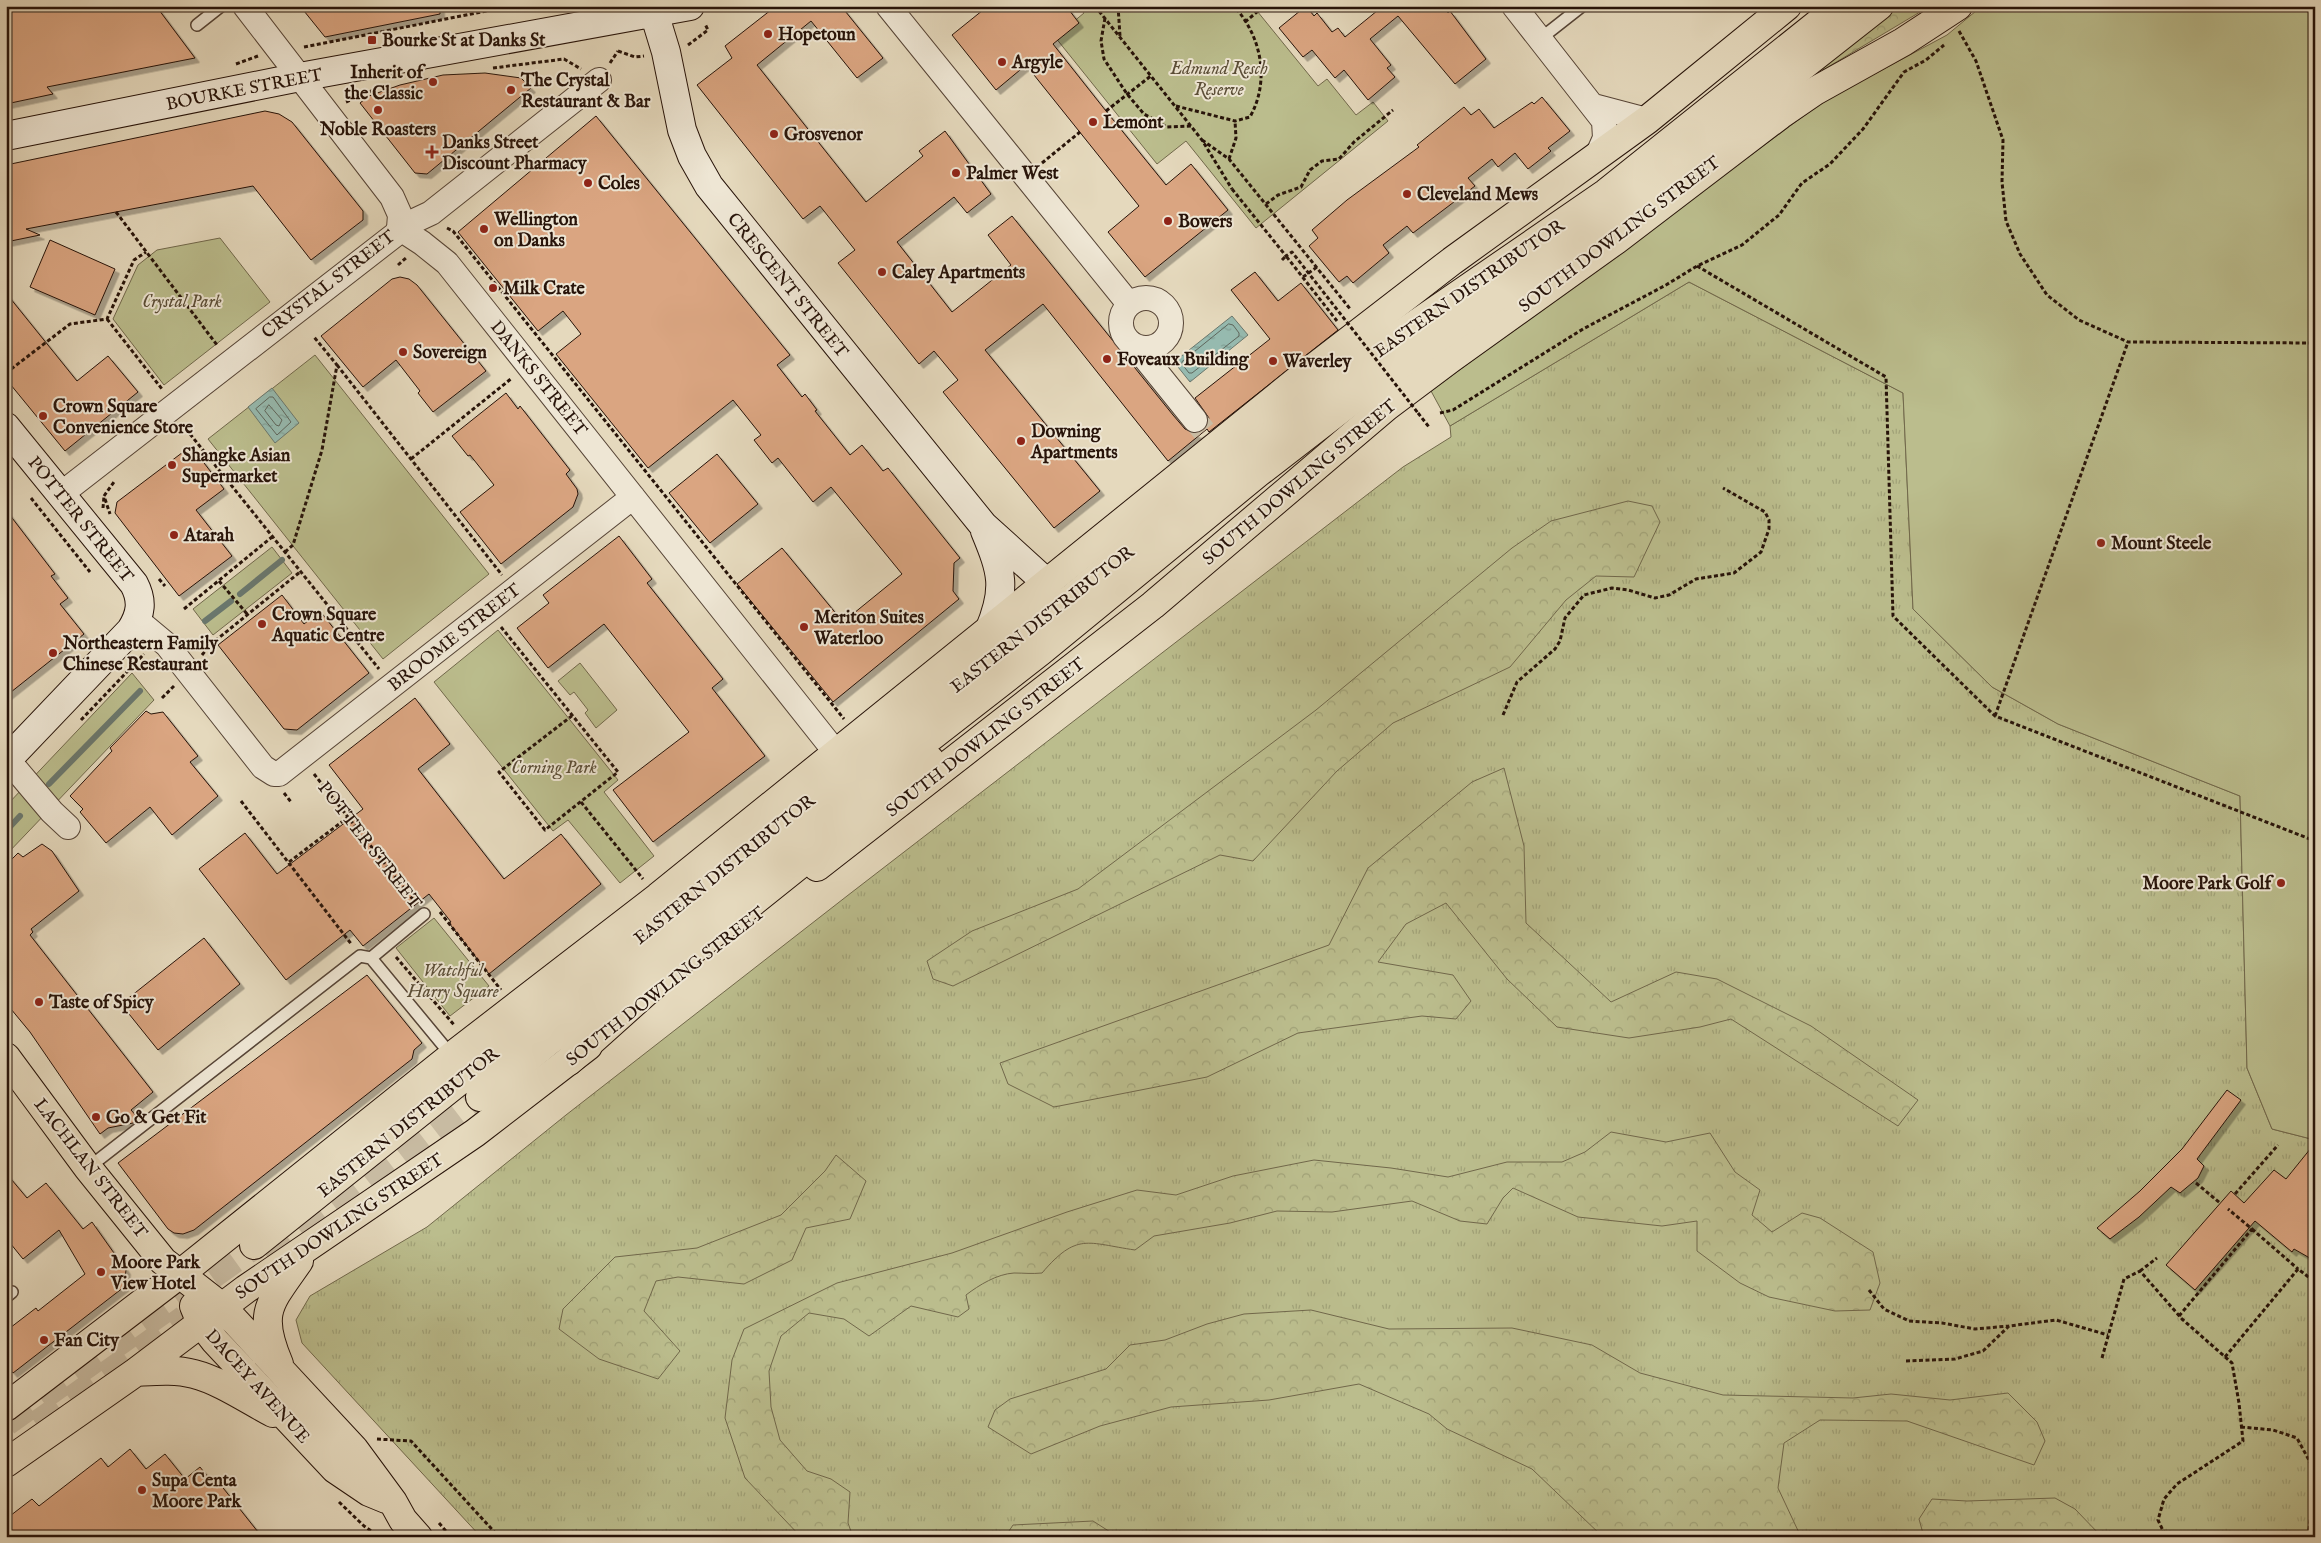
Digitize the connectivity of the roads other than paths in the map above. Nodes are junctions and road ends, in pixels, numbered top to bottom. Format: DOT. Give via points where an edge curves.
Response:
graph roads {
  1 [pos="221,6"];
  2 [pos="245,6"];
  3 [pos="690,6"];
  4 [pos="888,6"];
  5 [pos="1514,6"];
  6 [pos="1582,6"];
  7 [pos="1787,6"];
  8 [pos="1840,6"];
  9 [pos="1879,6"];
  10 [pos="653,10"];
  11 [pos="1959,19"];
  12 [pos="197,25"];
  13 [pos="1540,39"];
  14 [pos="300,77"];
  15 [pos="599,80"];
  16 [pos="1594,106"];
  17 [pos="1647,120"];
  18 [pos="6,136"];
  19 [pos="1597,156"];
  20 [pos="399,228"];
  21 [pos="1129,304"];
  22 [pos="1137,348"];
  23 [pos="1377,381"];
  24 [pos="6,427"];
  25 [pos="1202,429"];
  26 [pos="62,494"];
  27 [pos="633,496"];
  28 [pos="983,525"];
  29 [pos="1048,584"];
  30 [pos="137,620"];
  31 [pos="989,630"];
  32 [pos="837,754"];
  33 [pos="7,760"];
  34 [pos="68,827"];
  35 [pos="424,914"];
  36 [pos="365,957"];
  37 [pos="452,1056"];
  38 [pos="6,1057"];
  39 [pos="568,1061"];
  40 [pos="480,1097"];
  41 [pos="88,1168"];
  42 [pos="254,1245"];
  43 [pos="309,1248"];
  44 [pos="180,1274"];
  45 [pos="211,1315"];
  46 [pos="136,1372"];
  47 [pos="282,1374"];
  48 [pos="10,1397"];
  49 [pos="288,1420"];
  50 [pos="6,1463"];
  51 [pos="393,1502"];
  52 [pos="418,1537"];
  1 -- 12 [label="lane"];
  2 -- 14 [label="street"];
  3 -- 10 [label="main road, BOURKE STREET"];
  4 -- 21 [label="street"];
  5 -- 13 [label="street"];
  6 -- 13 [label="lane"];
  7 -- 17 [label="main road"];
  8 -- 42 [label="main road, EASTERN DISTRIBUTOR" via="1606,193 1356,366 1073,597 867,755"];
  9 -- 23 [label="main road, EASTERN DISTRIBUTOR" via="1625,206"];
  10 -- 14 [label="main road, BOURKE STREET"];
  10 -- 28 [label="main road, CRESCENT STREET" via="666,52 682,130 709,186"];
  11 -- 39 [label="main road, SOUTH DOWLING STREET" via="1903,42 1815,91 1450,359 1386,407 1153,605"];
  13 -- 16 [label="street"];
  14 -- 18 [label="main road, BOURKE STREET"];
  14 -- 20 [label="street" via="392,197 400,215"];
  15 -- 20 [label="street, CRYSTAL STREET" via="432,213"];
  16 -- 17 [label="street"];
  16 -- 19 [label="street" via="1604,120 1605,138"];
  17 -- 19 [label="main road"];
  19 -- 29 [label="main road" via="1358,333"];
  20 -- 26 [label="street, CRYSTAL STREET" via="396,234"];
  20 -- 27 [label="street, DANKS STREET" via="447,263"];
  21 -- 22 [label="street" via="1120,319 1121,328 1124,337"];
  21 -- 22 [label="street" via="1144,298 1159,302 1169,313 1171,321 1168,337 1162,343 1155,347"];
  22 -- 25 [label="street"];
  23 -- 39 [label="main road" via="1152,582 694,949"];
  23 -- 40 [label="main road, EASTERN DISTRIBUTOR" via="1258,473 1041,651 751,877"];
  24 -- 26 [label="main road, POTTER STREET"];
  26 -- 30 [label="main road, POTTER STREET" via="134,584 140,602"];
  27 -- 30 [label="street, BROOME STREET" via="284,772 279,783 167,645"];
  27 -- 32 [label="street, DANKS STREET"];
  28 -- 29 [label="main road, CRESCENT STREET"];
  28 -- 31 [label="main road, CRESCENT STREET" via="998,561 1001,580 1000,599"];
  29 -- 31 [label="main road"];
  30 -- 33 [label="main road" via="123,639"];
  31 -- 32 [label="main road"];
  32 -- 37 [label="main road"];
  33 -- 34 [label="street"];
  35 -- 36 [label="lane"];
  36 -- 37 [label="lane"];
  36 -- 41 [label="lane"];
  37 -- 44 [label="main road"];
  38 -- 41 [label="main road, LACHLAN STREET"];
  39 -- 43 [label="main road, SOUTH DOWLING STREET" via="475,1133"];
  41 -- 44 [label="main road, LACHLAN STREET" via="163,1261"];
  43 -- 45 [label="main road, SOUTH DOWLING STREET"];
  43 -- 47 [label="main road" via="272,1299 266,1316 271,1347"];
  44 -- 45 [label="main road, DACEY AVENUE"];
  44 -- 48 [label="main road"];
  45 -- 46 [label="main road, SOUTH DOWLING STREET"];
  45 -- 47 [label="main road, DACEY AVENUE"];
  45 -- 49 [label="main road, DACEY AVENUE" via="215,1341"];
  46 -- 49 [label="main road" via="167,1370 194,1374"];
  46 -- 50 [label="main road, SOUTH DOWLING STREET"];
  47 -- 51 [label="main road, DACEY AVENUE" via="354,1449"];
  49 -- 51 [label="main road, DACEY AVENUE" via="335,1469 369,1492"];
  51 -- 52 [label="main road, DACEY AVENUE" via="402,1520"];
}
